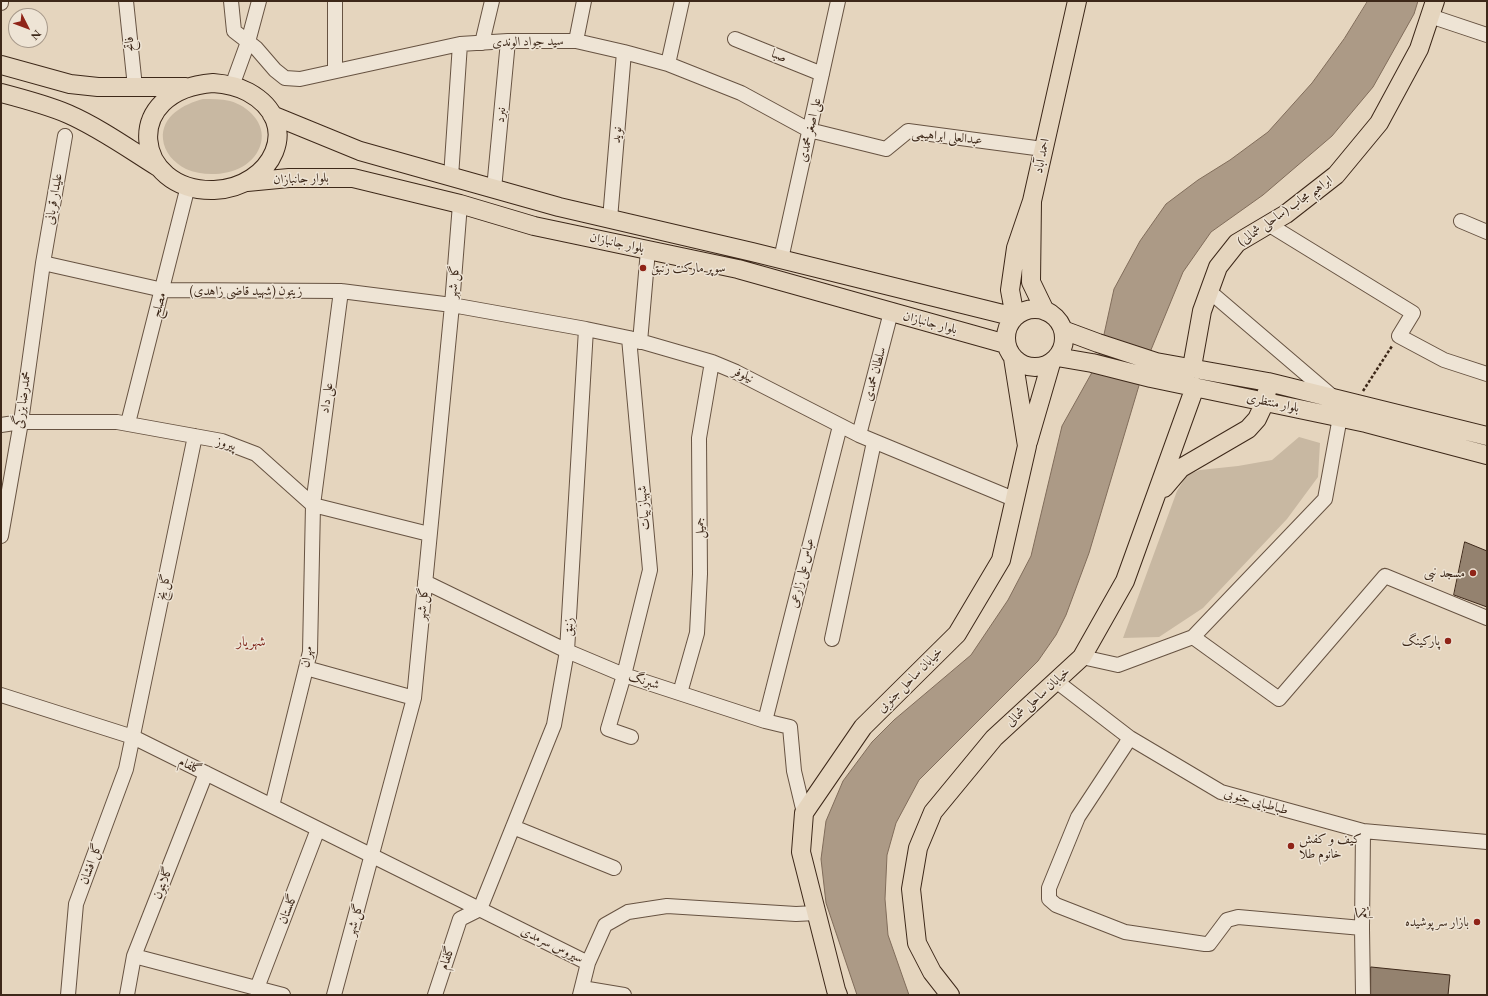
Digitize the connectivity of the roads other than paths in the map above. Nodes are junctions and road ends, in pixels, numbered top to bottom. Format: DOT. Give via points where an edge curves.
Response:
graph roads {
  1 [pos="126,1"];
  2 [pos="231,1"];
  3 [pos="259,1"];
  4 [pos="335,1"];
  5 [pos="492,1"];
  6 [pos="584,1"];
  7 [pos="682,1"];
  8 [pos="838,1"];
  9 [pos="1077,1"];
  10 [pos="1432,9"];
  11 [pos="1487,35"];
  12 [pos="736,39"];
  13 [pos="508,41"];
  14 [pos="576,41"];
  15 [pos="248,42"];
  16 [pos="482,43"];
  17 [pos="460,44"];
  18 [pos="624,52"];
  19 [pos="668,64"];
  20 [pos="1,65"];
  21 [pos="335,71"];
  22 [pos="822,74"];
  23 [pos="232,86"];
  24 [pos="134,87"];
  25 [pos="189,87"];
  26 [pos="1,93"];
  27 [pos="272,115"];
  28 [pos="810,130"];
  29 [pos="65,136"];
  30 [pos="1043,149"];
  31 [pos="159,168"];
  32 [pos="451,177"];
  33 [pos="247,182"];
  34 [pos="188,186"];
  35 [pos="494,189"];
  36 [pos="1032,201"];
  37 [pos="460,204"];
  38 [pos="610,219"];
  39 [pos="1461,221"];
  40 [pos="1268,224"];
  41 [pos="1487,232"];
  42 [pos="648,250"];
  43 [pos="781,259"];
  44 [pos="43,263"];
  45 [pos="163,290"];
  46 [pos="1209,291"];
  47 [pos="341,292"];
  48 [pos="452,305"];
  49 [pos="1045,311"];
  50 [pos="891,312"];
  51 [pos="1015,317"];
  52 [pos="586,329"];
  53 [pos="1063,330"];
  54 [pos="634,340"];
  55 [pos="1009,351"];
  56 [pos="1054,360"];
  57 [pos="712,362"];
  58 [pos="1192,367"];
  59 [pos="1153,370"];
  60 [pos="1487,374"];
  61 [pos="1268,382"];
  62 [pos="1195,387"];
  63 [pos="1333,397"];
  64 [pos="1265,402"];
  65 [pos="1340,417"];
  66 [pos="20,422"];
  67 [pos="128,423"];
  68 [pos="1,425"];
  69 [pos="840,426"];
  70 [pos="859,435"];
  71 [pos="195,436"];
  72 [pos="1487,436"];
  73 [pos="874,442"];
  74 [pos="1027,446"];
  75 [pos="1487,455"];
  76 [pos="1156,498"];
  77 [pos="1016,500"];
  78 [pos="313,505"];
  79 [pos="429,534"];
  80 [pos="1,536"];
  81 [pos="425,582"];
  82 [pos="1487,618"];
  83 [pos="1193,637"];
  84 [pos="832,639"];
  85 [pos="567,651"];
  86 [pos="1082,657"];
  87 [pos="306,668"];
  88 [pos="624,675"];
  89 [pos="1056,681"];
  90 [pos="680,693"];
  91 [pos="1,694"];
  92 [pos="414,698"];
  93 [pos="765,721"];
  94 [pos="133,737"];
  95 [pos="631,737"];
  96 [pos="1130,738"];
  97 [pos="206,773"];
  98 [pos="272,806"];
  99 [pos="804,813"];
  100 [pos="513,826"];
  101 [pos="318,829"];
  102 [pos="1363,831"];
  103 [pos="1487,842"];
  104 [pos="372,856"];
  105 [pos="614,868"];
  106 [pos="480,910"];
  107 [pos="816,913"];
  108 [pos="1362,928"];
  109 [pos="134,956"];
  110 [pos="588,963"];
  111 [pos="257,988"];
  112 [pos="581,992"];
  113 [pos="68,995"];
  114 [pos="127,995"];
  115 [pos="283,995"];
  116 [pos="334,995"];
  117 [pos="435,995"];
  118 [pos="624,995"];
  119 [pos="838,995"];
  120 [pos="950,995"];
  121 [pos="1362,995"];
  1 -- 24 [label="street, فاتح"];
  2 -- 15 [label="street, سید جواد الوندی" via="234,31"];
  3 -- 15 [label="street"];
  4 -- 21 [label="street"];
  5 -- 16 [label="street"];
  6 -- 14 [label="street"];
  7 -- 19 [label="street"];
  8 -- 22 [label="street, علی اصغر محمدی"];
  9 -- 30 [label="main road, احمد آباد"];
  10 -- 11 [label="street"];
  10 -- 40 [label="main road, ابراهیم مجاب (ساحلی شمالی)" via="1419,49 1379,123 1336,176 1286,214"];
  12 -- 22 [label="street, صبا"];
  13 -- 14 [label="street, سید جواد الوندی"];
  13 -- 16 [label="street, سید جواد الوندی"];
  13 -- 35 [label="street, نبرد"];
  14 -- 18 [label="street, سید جواد الوندی"];
  15 -- 21 [label="street, سید جواد الوندی" via="285,78 300,79"];
  15 -- 23 [label="street"];
  16 -- 17 [label="street, سید جواد الوندی"];
  17 -- 21 [label="street, سید جواد الوندی"];
  17 -- 32 [label="street"];
  18 -- 19 [label="street, سید جواد الوندی"];
  18 -- 38 [label="street, نوید"];
  19 -- 28 [label="street, سید جواد الوندی" via="741,93"];
  20 -- 24 [label="main road" via="70,84"];
  22 -- 28 [label="street, علی اصغر محمدی"];
  23 -- 25 [label="main road" via="213,83"];
  23 -- 27 [label="main road" via="257,98"];
  24 -- 25 [label="main road"];
  25 -- 31 [label="main road" via="160,105 149,125 149,148"];
  26 -- 31 [label="main road" via="32,100 69,114"];
  27 -- 32 [label="main road, بلوار جانبازان" via="360,151"];
  27 -- 33 [label="main road" via="278,136 276,148 265,168"];
  28 -- 30 [label="street, عبدالعلی ابراهیمی" via="886,149 908,131"];
  28 -- 43 [label="street, علی اصغر محمدی"];
  29 -- 44 [label="street, علیدار قربانی"];
  30 -- 36 [label="main road, احمد آباد"];
  31 -- 34 [label="main road"];
  32 -- 35 [label="main road, بلوار جانبازان"];
  33 -- 34 [label="main road" via="218,189"];
  33 -- 37 [label="main road, بلوار جانبازان" via="289,178 353,178"];
  34 -- 45 [label="street, مصلح"];
  35 -- 38 [label="main road, بلوار جانبازان"];
  36 -- 49 [label="main road, احمد آباد" via="1031,282"];
  36 -- 51 [label="main road" via="1016,248 1010,290"];
  37 -- 42 [label="main road, بلوار جانبازان" via="534,226"];
  37 -- 48 [label="street, گل شهر"];
  38 -- 43 [label="main road, بلوار جانبازان"];
  39 -- 41 [label="street"];
  40 -- 46 [label="main road, ابراهیم مجاب (ساحلی شمالی)" via="1237,243 1218,267"];
  40 -- 60 [label="street" via="1413,313 1398,336 1444,360"];
  42 -- 50 [label="main road, بلوار جانبازان" via="738,269"];
  42 -- 54 [label="street, شهباز بیات"];
  43 -- 51 [label="main road, بلوار جانبازان"];
  44 -- 45 [label="street, زیتون (شهید قاضی زاهدی)"];
  44 -- 66 [label="street, محمدرضا بزرگی"];
  45 -- 47 [label="street, زیتون (شهید قاضی زاهدی)"];
  45 -- 67 [label="street, مصلح"];
  46 -- 58 [label="main road, ابراهیم مجاب (ساحلی شمالی)" via="1202,311"];
  46 -- 63 [label="street"];
  47 -- 48 [label="street, زیتون (شهید قاضی زاهدی)"];
  47 -- 78 [label="street, علی داد"];
  48 -- 52 [label="street, نیلوفر"];
  48 -- 79 [label="street, گل شهر"];
  49 -- 51 [label="main road" via="1029,310"];
  49 -- 53 [label="main road" via="1056,319"];
  50 -- 55 [label="main road, بلوار جانبازان"];
  50 -- 70 [label="street, سلطان محمدی"];
  51 -- 55 [label="main road" via="1006,334"];
  52 -- 54 [label="street, نیلوفر"];
  52 -- 85 [label="street, زنبق"];
  53 -- 56 [label="main road" via="1063,344"];
  53 -- 59 [label="main road, بلوار منتظری" via="1098,343"];
  54 -- 57 [label="street, نیلوفر"];
  54 -- 88 [label="street, شهباز بیات" via="650,570"];
  55 -- 56 [label="main road" via="1027,367 1044,366"];
  55 -- 74 [label="main road, خیابان ساحل جنوبی"];
  56 -- 59 [label="main road, بلوار منتظری"];
  56 -- 74 [label="main road"];
  57 -- 69 [label="street, نیلوفر" via="760,383"];
  57 -- 90 [label="street, جمیل" via="699,438 700,574 697,633"];
  58 -- 59 [label="main road, بلوار منتظری"];
  58 -- 61 [label="main road, بلوار منتظری"];
  59 -- 62 [label="main road, بلوار منتظری"];
  61 -- 63 [label="main road, بلوار منتظری"];
  61 -- 64 [label="main road"];
  62 -- 64 [label="main road, بلوار منتظری"];
  62 -- 76 [label="main road, خیابان ساحلی شمالی"];
  63 -- 72 [label="main road, بلوار منتظری"];
  64 -- 65 [label="main road, بلوار منتظری"];
  64 -- 76 [label="main road" via="1257,419 1248,429 1181,468"];
  65 -- 75 [label="main road, بلوار منتظری"];
  65 -- 83 [label="street" via="1325,499"];
  66 -- 67 [label="street, پیروز"];
  66 -- 68 [label="street, پیروز"];
  66 -- 80 [label="street, محمدرضا بزرگی"];
  67 -- 71 [label="street, پیروز"];
  69 -- 70 [label="street, نیلوفر"];
  69 -- 93 [label="street, عباس علی زارعی"];
  70 -- 73 [label="street, نیلوفر"];
  71 -- 78 [label="street, پیروز" via="222,441 256,454"];
  71 -- 94 [label="street, گل یخ"];
  73 -- 77 [label="street, نیلوفر"];
  73 -- 84 [label="street"];
  74 -- 77 [label="main road, خیابان ساحل جنوبی"];
  76 -- 86 [label="main road, خیابان ساحلی شمالی" via="1125,581"];
  77 -- 99 [label="main road, خیابان ساحل جنوبی" via="1001,560 957,634 862,727"];
  78 -- 79 [label="street, پیروز"];
  78 -- 87 [label="street, مهران" via="310,652"];
  79 -- 81 [label="street, گل شهر"];
  81 -- 85 [label="street, شبرنگ"];
  81 -- 92 [label="street, گل شهر"];
  82 -- 83 [label="street" via="1385,576 1279,699"];
  83 -- 86 [label="street" via="1118,665"];
  85 -- 88 [label="street, شبرنگ"];
  85 -- 100 [label="street, زنبق" via="554,725"];
  86 -- 89 [label="main road, خیابان ساحلی شمالی"];
  87 -- 92 [label="street"];
  87 -- 98 [label="street, مهران"];
  88 -- 90 [label="street, شبرنگ"];
  88 -- 95 [label="street, شهباز بیات" via="608,729"];
  89 -- 96 [label="street, طباطبایی جنوبی"];
  89 -- 120 [label="main road, خیابان ساحلی شمالی" via="994,738 933,812 918,848 911,889 917,943 932,972"];
  90 -- 93 [label="street, شبرنگ"];
  91 -- 94 [label="street, گلفام"];
  92 -- 104 [label="street, گل شهر"];
  93 -- 99 [label="street, شبرنگ" via="790,727 794,771"];
  94 -- 97 [label="street, گلفام"];
  94 -- 113 [label="street, گل افشان" via="126,769 76,904"];
  96 -- 102 [label="street, طباطبایی جنوبی" via="1221,792"];
  96 -- 108 [label="street" via="1078,817 1049,888 1049,899 1056,905 1125,932 1205,944 1209,944 1227,920 1238,917"];
  97 -- 98 [label="street, گلفام"];
  97 -- 109 [label="street, گلابتون"];
  98 -- 101 [label="street, گلفام"];
  99 -- 107 [label="main road, خیابان ساحل جنوبی" via="801,852"];
  100 -- 105 [label="street"];
  100 -- 106 [label="street, زنبق"];
  101 -- 104 [label="street, گلفام"];
  101 -- 111 [label="street, گلستان"];
  102 -- 103 [label="street, طباطبایی جنوبی"];
  102 -- 108 [label="street, یکم"];
  104 -- 106 [label="street, سیروس سرمدی"];
  104 -- 116 [label="street, گل شهر"];
  106 -- 110 [label="street, سیروس سرمدی"];
  106 -- 117 [label="street, گلفام" via="460,919"];
  107 -- 110 [label="street, سیروس سرمدی" via="666,906 628,912 605,926"];
  107 -- 119 [label="main road, خیابان ساحل جنوبی"];
  108 -- 121 [label="street, یکم"];
  109 -- 111 [label="street"];
  109 -- 114 [label="street, گلابتون"];
  110 -- 112 [label="street"];
  111 -- 115 [label="street"];
  112 -- 118 [label="street"];
}
